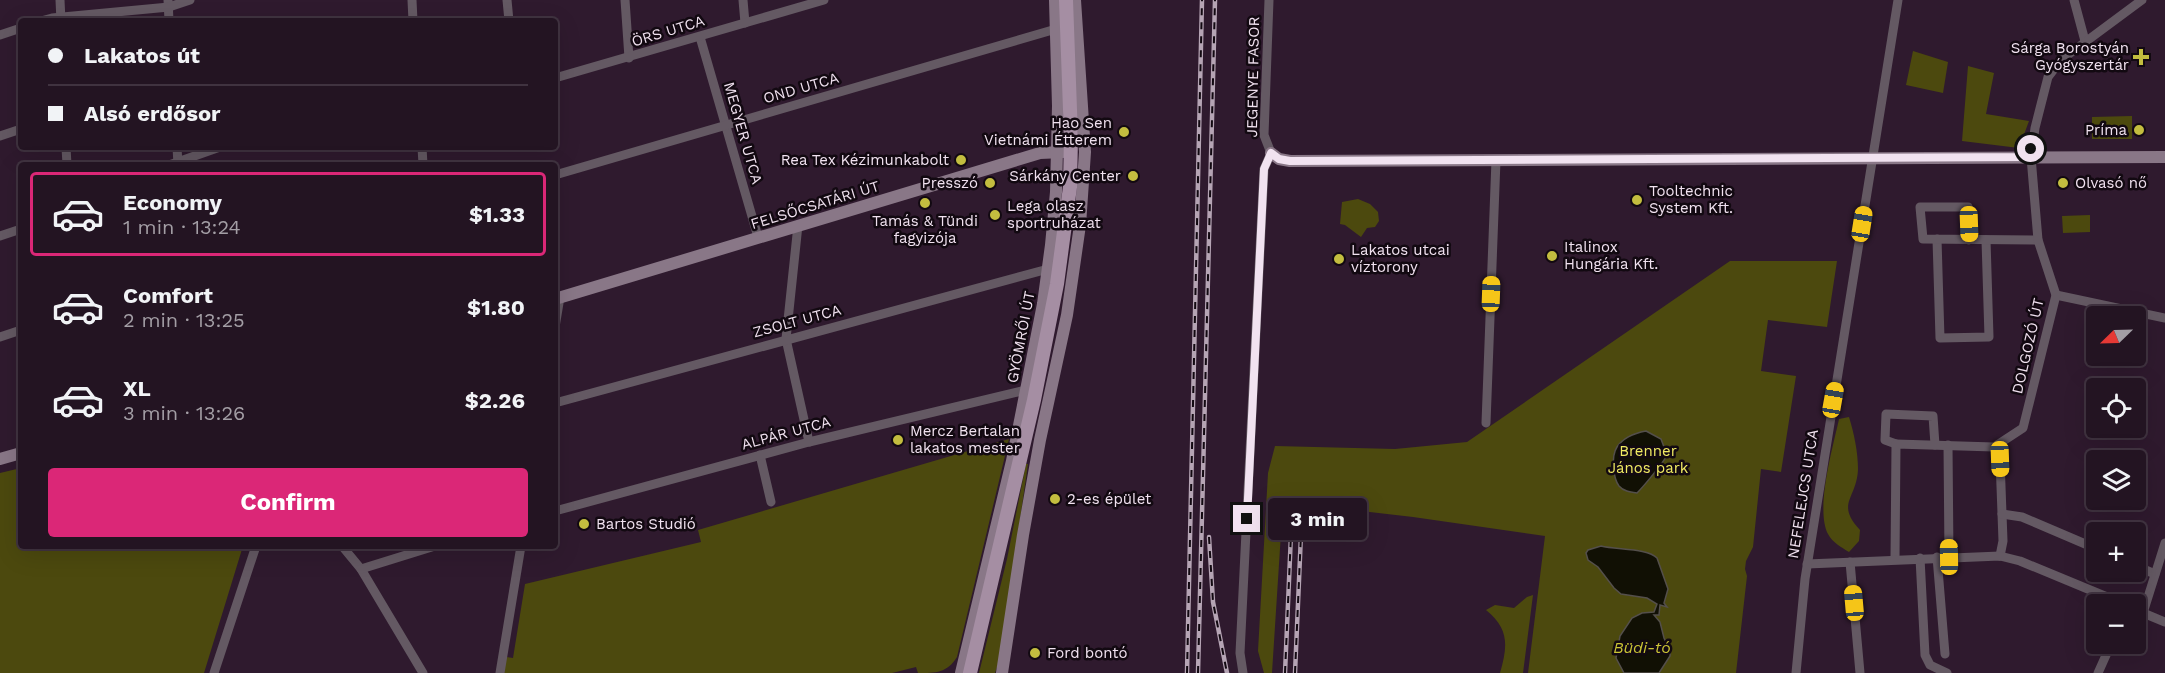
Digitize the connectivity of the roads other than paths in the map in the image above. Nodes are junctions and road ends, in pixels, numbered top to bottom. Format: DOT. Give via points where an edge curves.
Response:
graph roads {
  1 [pos="60,0"];
  2 [pos="190,0"];
  3 [pos="412,0"];
  4 [pos="507,0"];
  5 [pos="625,0"];
  6 [pos="742,0"];
  7 [pos="825,0"];
  8 [pos="1055,0"];
  9 [pos="1066,0"];
  10 [pos="1075,0"];
  11 [pos="1269,0"];
  12 [pos="1898,0"];
  13 [pos="2074,0"];
  14 [pos="2142,0"];
  15 [pos="168,3"];
  16 [pos="61,18"];
  17 [pos="68,18"];
  18 [pos="170,18"];
  19 [pos="413,18"];
  20 [pos="509,18"];
  21 [pos="745,23"];
  22 [pos="18,29"];
  23 [pos="1056,29"];
  24 [pos="0,35"];
  25 [pos="700,37"];
  26 [pos="2085,41"];
  27 [pos="630,58"];
  28 [pos="558,77"];
  29 [pos="724,126"];
  30 [pos="18,130"];
  31 [pos="0,136"];
  32 [pos="212,150"];
  33 [pos="1059,152"];
  34 [pos="1082,152"];
  35 [pos="1271,153"];
  36 [pos="2031,157"];
  37 [pos="2165,157"];
  38 [pos="1873,158"];
  39 [pos="1496,160"];
  40 [pos="180,162"];
  41 [pos="558,174"];
  42 [pos="798,225"];
  43 [pos="18,230"];
  44 [pos="0,236"];
  45 [pos="758,237"];
  46 [pos="1936,239"];
  47 [pos="1969,240"];
  48 [pos="1986,240"];
  49 [pos="2038,240"];
  50 [pos="1048,269"];
  51 [pos="2056,295"];
  52 [pos="558,298"];
  53 [pos="2165,318"];
  54 [pos="18,331"];
  55 [pos="0,337"];
  56 [pos="786,339"];
  57 [pos="1026,390"];
  58 [pos="558,402"];
  59 [pos="1486,423"];
  60 [pos="809,442"];
  61 [pos="1896,444"];
  62 [pos="1935,445"];
  63 [pos="1948,445"];
  64 [pos="1994,447"];
  65 [pos="18,454"];
  66 [pos="760,455"];
  67 [pos="0,459"];
  68 [pos="771,502"];
  69 [pos="558,510"];
  70 [pos="2002,514"];
  71 [pos="2165,543"];
  72 [pos="2086,544"];
  73 [pos="255,549"];
  74 [pos="344,549"];
  75 [pos="425,549"];
  76 [pos="521,549"];
  77 [pos="2000,556"];
  78 [pos="1937,557"];
  79 [pos="1949,557"];
  80 [pos="1920,558"];
  81 [pos="1895,560"];
  82 [pos="1850,562"];
  83 [pos="1807,564"];
  84 [pos="360,569"];
  85 [pos="2146,570"];
  86 [pos="2155,574"];
  87 [pos="2100,594"];
  88 [pos="2146,597"];
  89 [pos="2146,614"];
  90 [pos="2165,622"];
  91 [pos="1945,654"];
  92 [pos="2107,654"];
  93 [pos="214,673"];
  94 [pos="423,673"];
  95 [pos="500,673"];
  96 [pos="961,673"];
  97 [pos="970,673"];
  98 [pos="1001,673"];
  99 [pos="1243,673"];
  100 [pos="1796,673"];
  101 [pos="1860,673"];
  102 [pos="1947,673"];
  103 [pos="2098,673"];
  1 -- 16 [label="street"];
  2 -- 15 [label="street"];
  3 -- 19 [label="street"];
  4 -- 20 [label="street"];
  5 -- 27 [label="street"];
  6 -- 21 [label="street"];
  7 -- 21 [label="street, ÖRS UTCA"];
  8 -- 23 [label="street, GYÖMRŐI ÚT"];
  9 -- 97 [label="main road" via="1071,157 1058,284"];
  10 -- 34 [label="street"];
  11 -- 35 [label="street, JEGENYE FASOR" via="1264,135"];
  12 -- 38 [label="street, NEFELEJCS UTCA"];
  13 -- 26 [label="street"];
  14 -- 26 [label="street, DOLGOZÓ ÚT"];
  15 -- 17 [label="street"];
  15 -- 18 [label="street"];
  21 -- 25 [label="street, ÖRS UTCA"];
  22 -- 24 [label="street"];
  23 -- 29 [label="street, OND UTCA"];
  23 -- 33 [label="street, GYÖMRŐI ÚT"];
  25 -- 27 [label="street, ÖRS UTCA"];
  25 -- 29 [label="street, MEGYER UTCA"];
  26 -- 36 [label="street, DOLGOZÓ ÚT" via="2061,60 2048,77"];
  27 -- 28 [label="street, ÖRS UTCA"];
  29 -- 41 [label="street, OND UTCA"];
  29 -- 45 [label="street, MEGYER UTCA"];
  30 -- 31 [label="street"];
  32 -- 40 [label="street"];
  33 -- 34 [label="street, FELSŐCSATÁRI ÚT"];
  33 -- 42 [label="street, FELSŐCSATÁRI ÚT" via="1040,153"];
  33 -- 50 [label="street, GYÖMRŐI ÚT"];
  34 -- 98 [label="street" via="1081,208 1073,277 1040,440"];
  35 -- 39 [label="street" via="1290,161"];
  35 -- 99 [label="street" via="1264,169 1240,653"];
  36 -- 37 [label="street"];
  36 -- 38 [label="street"];
  36 -- 49 [label="street, DOLGOZÓ ÚT"];
  38 -- 39 [label="street"];
  38 -- 83 [label="street, NEFELEJCS UTCA"];
  39 -- 59 [label="street"];
  42 -- 45 [label="street, FELSŐCSATÁRI ÚT"];
  42 -- 56 [label="street"];
  43 -- 44 [label="street"];
  45 -- 52 [label="street, FELSŐCSATÁRI ÚT"];
  46 -- 47 [label="street"];
  46 -- 47 [label="street" via="1923,239 1920,207 1968,207"];
  46 -- 48 [label="street" via="1940,338 1989,337"];
  47 -- 48 [label="street"];
  48 -- 49 [label="street"];
  49 -- 51 [label="street, DOLGOZÓ ÚT"];
  50 -- 56 [label="street, ZSOLT UTCA"];
  50 -- 57 [label="street, GYÖMRŐI ÚT"];
  51 -- 53 [label="street"];
  51 -- 64 [label="street, DOLGOZÓ ÚT" via="2023,428"];
  54 -- 55 [label="street"];
  56 -- 58 [label="street, ZSOLT UTCA"];
  56 -- 60 [label="street"];
  57 -- 60 [label="street, ALPÁR UTCA"];
  57 -- 96 [label="street, GYÖMRŐI ÚT"];
  60 -- 66 [label="street, ALPÁR UTCA"];
  61 -- 62 [label="street"];
  61 -- 62 [label="street" via="1885,440 1886,414 1933,416"];
  61 -- 81 [label="street"];
  62 -- 63 [label="street"];
  63 -- 64 [label="street"];
  63 -- 79 [label="street"];
  64 -- 70 [label="street" via="2000,459"];
  65 -- 67 [label="street"];
  66 -- 68 [label="street"];
  66 -- 69 [label="street, ALPÁR UTCA"];
  70 -- 72 [label="street" via="2022,517"];
  70 -- 77 [label="street"];
  71 -- 86 [label="street"];
  73 -- 93 [label="street"];
  74 -- 84 [label="street"];
  75 -- 84 [label="street"];
  76 -- 95 [label="street"];
  77 -- 79 [label="street"];
  77 -- 87 [label="street"];
  78 -- 79 [label="street"];
  78 -- 80 [label="street"];
  78 -- 91 [label="street"];
  80 -- 81 [label="street"];
  80 -- 102 [label="street" via="1925,655 1930,665"];
  81 -- 82 [label="street"];
  82 -- 83 [label="street"];
  82 -- 101 [label="street"];
  83 -- 100 [label="street, NEFELEJCS UTCA"];
  84 -- 94 [label="street"];
  85 -- 86 [label="street"];
  86 -- 88 [label="street"];
  89 -- 90 [label="street"];
  92 -- 103 [label="street"];
}
